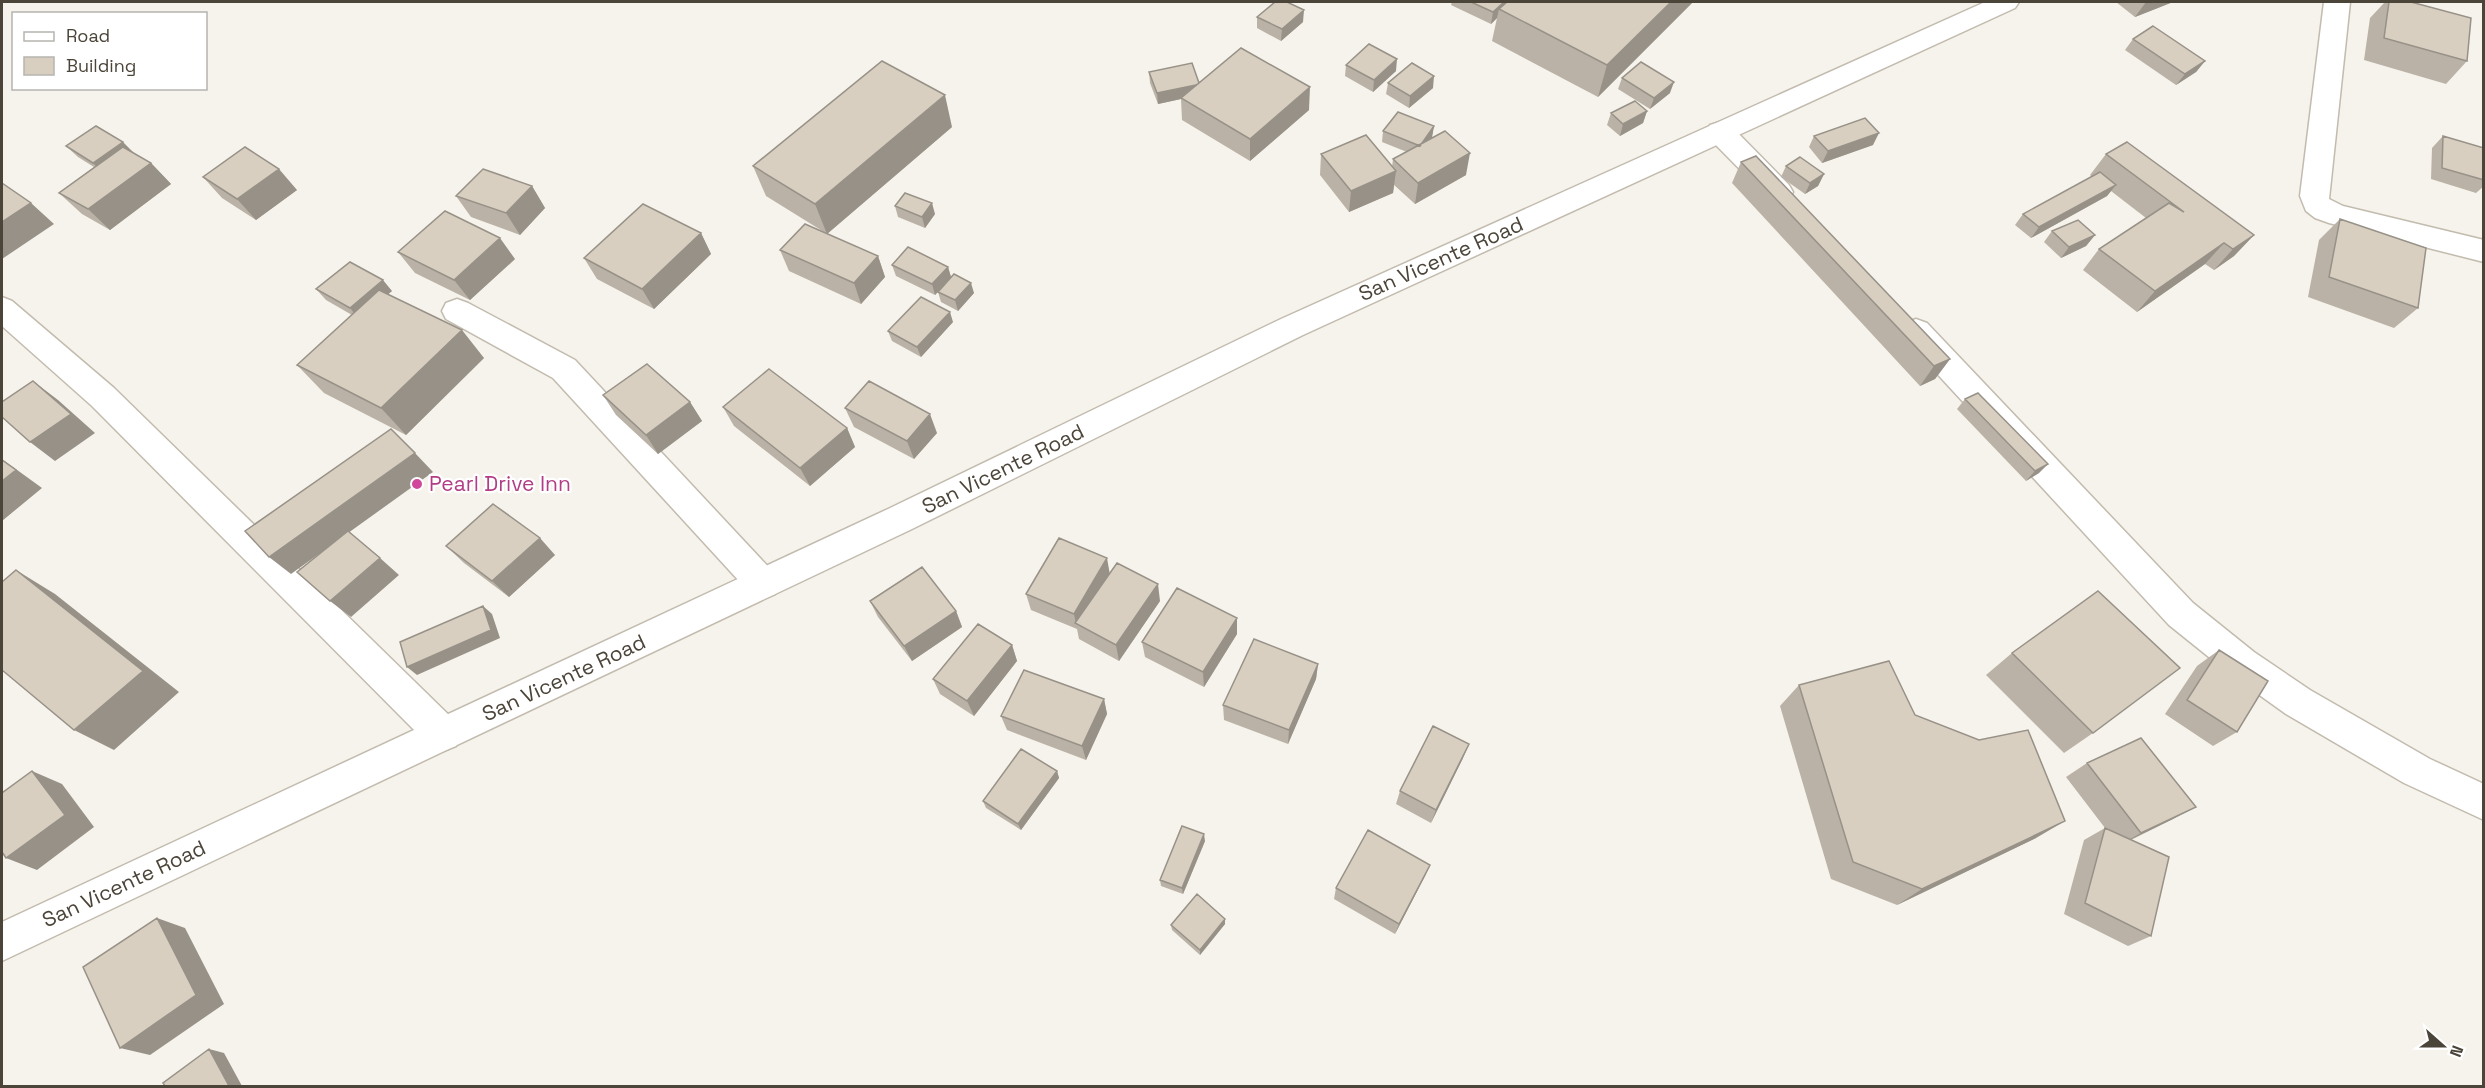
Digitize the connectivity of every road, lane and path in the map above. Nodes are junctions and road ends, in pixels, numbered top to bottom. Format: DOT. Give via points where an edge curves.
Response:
graph roads {
  1 [pos="2006,2"];
  2 [pos="2337,2"];
  3 [pos="1720,132"];
  4 [pos="1796,209"];
  5 [pos="2484,251"];
  6 [pos="2,309"];
  7 [pos="457,311"];
  8 [pos="1896,311"];
  9 [pos="763,584"];
  10 [pos="443,734"];
  11 [pos="2484,803"];
  12 [pos="2,942"];
  1 -- 3 [label="street, San Vicente Road"];
  2 -- 5 [label="street" via="2316,204 2339,216"];
  3 -- 4 [label="street"];
  3 -- 9 [label="street, San Vicente Road" via="1292,327"];
  6 -- 10 [label="street" via="103,397"];
  7 -- 9 [label="street" via="564,369"];
  8 -- 11 [label="street" via="2181,614 2298,702 2416,771"];
  9 -- 10 [label="street, San Vicente Road"];
  10 -- 12 [label="street, San Vicente Road"];
}
